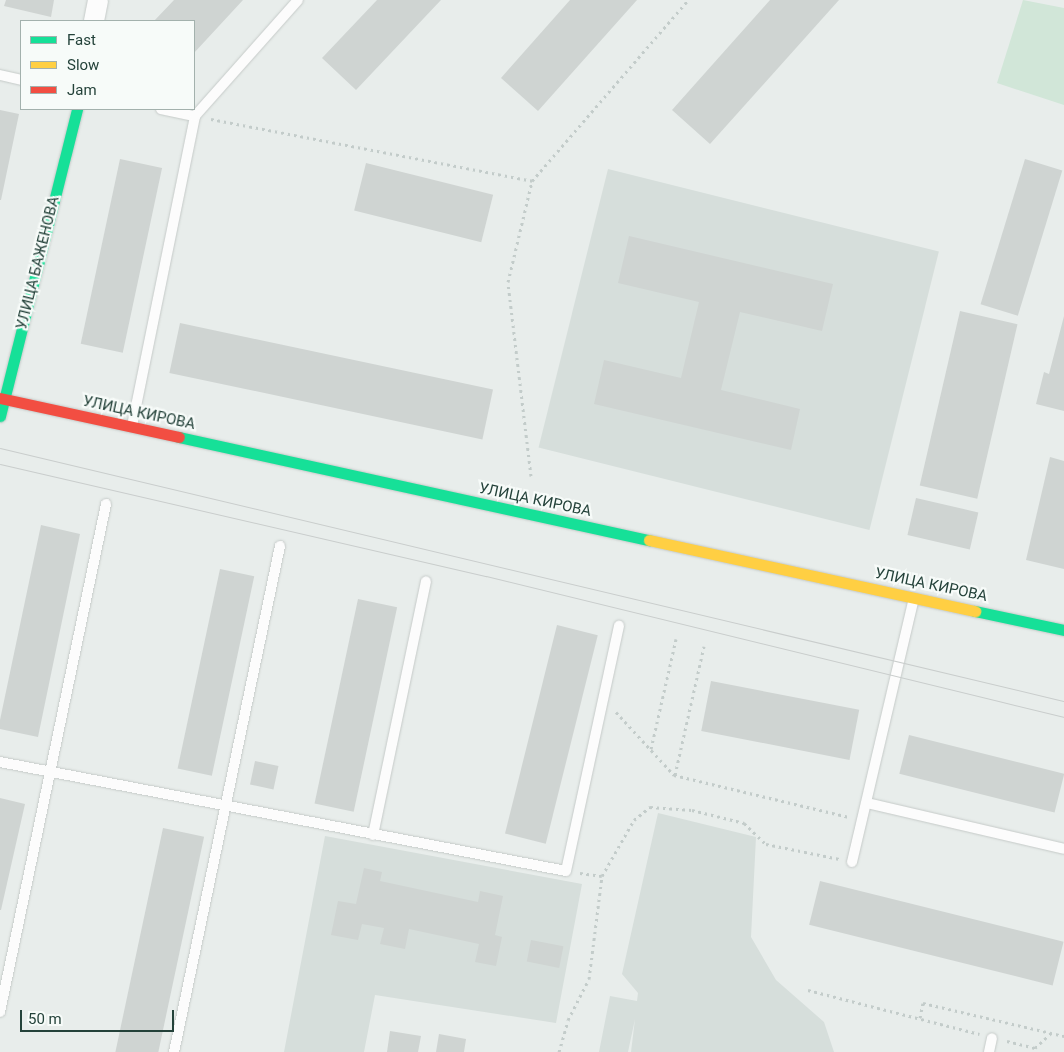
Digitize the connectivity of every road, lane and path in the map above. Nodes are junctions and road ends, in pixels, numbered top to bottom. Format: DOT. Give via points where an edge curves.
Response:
graph roads {
  1 [pos="98,0"];
  2 [pos="298,0"];
  3 [pos="688,0"];
  4 [pos="94,20"];
  5 [pos="0,75"];
  6 [pos="20,80"];
  7 [pos="77,110"];
  8 [pos="166,110"];
  9 [pos="195,116"];
  10 [pos="532,181"];
  11 [pos="2,398"];
  12 [pos="0,416"];
  13 [pos="131,427"];
  14 [pos="531,476"];
  15 [pos="106,504"];
  16 [pos="280,546"];
  17 [pos="426,580"];
  18 [pos="914,597"];
  19 [pos="619,626"];
  20 [pos="1064,630"];
  21 [pos="676,639"];
  22 [pos="704,646"];
  23 [pos="604,698"];
  24 [pos="650,749"];
  25 [pos="0,762"];
  26 [pos="52,772"];
  27 [pos="674,775"];
  28 [pos="867,803"];
  29 [pos="227,805"];
  30 [pos="863,820"];
  31 [pos="374,835"];
  32 [pos="1064,849"];
  33 [pos="852,862"];
  34 [pos="566,871"];
  35 [pos="602,876"];
  36 [pos="808,990"];
  37 [pos="0,1012"];
  38 [pos="920,1018"];
  39 [pos="1051,1033"];
  40 [pos="1064,1036"];
  41 [pos="992,1038"];
  42 [pos="174,1052"];
  43 [pos="559,1052"];
  44 [pos="989,1052"];
  1 -- 4 [label="street"];
  2 -- 9 [label="lane"];
  3 -- 10 [label="path"];
  5 -- 6 [label="lane"];
  7 -- 11 [label="street, УЛИЦА БАЖЕНОВА"];
  8 -- 9 [label="lane"];
  9 -- 10 [label="path"];
  9 -- 13 [label="lane"];
  10 -- 14 [label="path" via="508,282"];
  11 -- 12 [label="street, УЛИЦА БАЖЕНОВА"];
  11 -- 13 [label="street, УЛИЦА КИРОВА"];
  13 -- 18 [label="street, УЛИЦА КИРОВА"];
  15 -- 26 [label="lane"];
  16 -- 29 [label="lane"];
  17 -- 31 [label="lane"];
  18 -- 20 [label="street, УЛИЦА КИРОВА"];
  18 -- 28 [label="lane"];
  19 -- 23 [label="lane"];
  21 -- 24 [label="path"];
  22 -- 27 [label="path"];
  23 -- 24 [label="path"];
  23 -- 34 [label="lane"];
  24 -- 27 [label="path"];
  25 -- 26 [label="lane"];
  26 -- 29 [label="lane"];
  26 -- 37 [label="lane"];
  27 -- 30 [label="path"];
  28 -- 30 [label="lane"];
  28 -- 32 [label="lane"];
  29 -- 31 [label="lane"];
  29 -- 42 [label="lane"];
  30 -- 33 [label="lane"];
  31 -- 34 [label="lane"];
  33 -- 35 [label="path" via="766,844 744,823 692,810 650,807 634,820"];
  34 -- 35 [label="path"];
  35 -- 43 [label="path" via="589,979 568,1020"];
  36 -- 38 [label="path"];
  38 -- 39 [label="path" via="923,1003"];
  38 -- 41 [label="path"];
  39 -- 40 [label="path"];
  39 -- 41 [label="path" via="1035,1048"];
  41 -- 44 [label="lane"];
}
